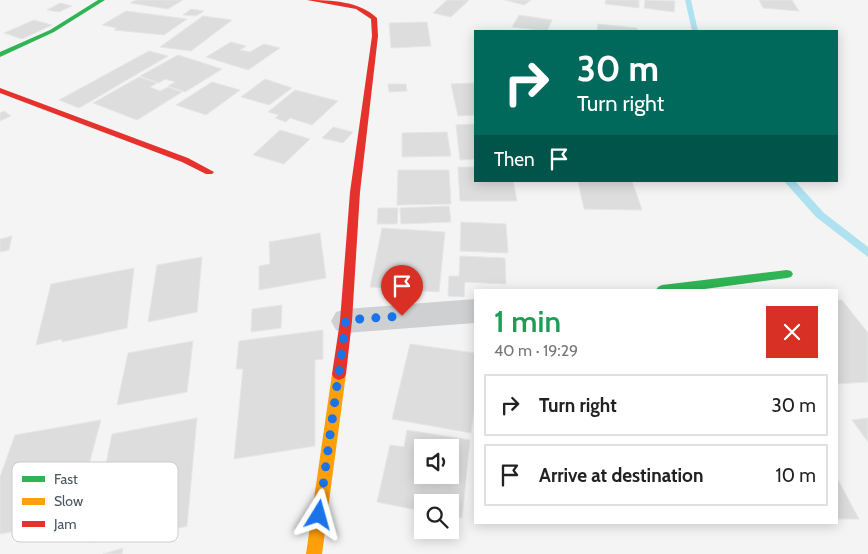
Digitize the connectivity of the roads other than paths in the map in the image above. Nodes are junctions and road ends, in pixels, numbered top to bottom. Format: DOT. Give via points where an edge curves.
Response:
graph roads {
  1 [pos="102,0"];
  2 [pos="310,0"];
  3 [pos="0,54"];
  4 [pos="0,90"];
  5 [pos="209,172"];
  6 [pos="787,274"];
  7 [pos="670,289"];
  8 [pos="474,311"];
  9 [pos="346,320"];
  10 [pos="314,554"];
  1 -- 3 [label="street" via="52,31"];
  2 -- 9 [label="street" via="358,7 374,18 375,36 356,192"];
  4 -- 5 [label="street"];
  6 -- 7 [label="street"];
  8 -- 9 [label="street"];
  9 -- 10 [label="street"];
}
